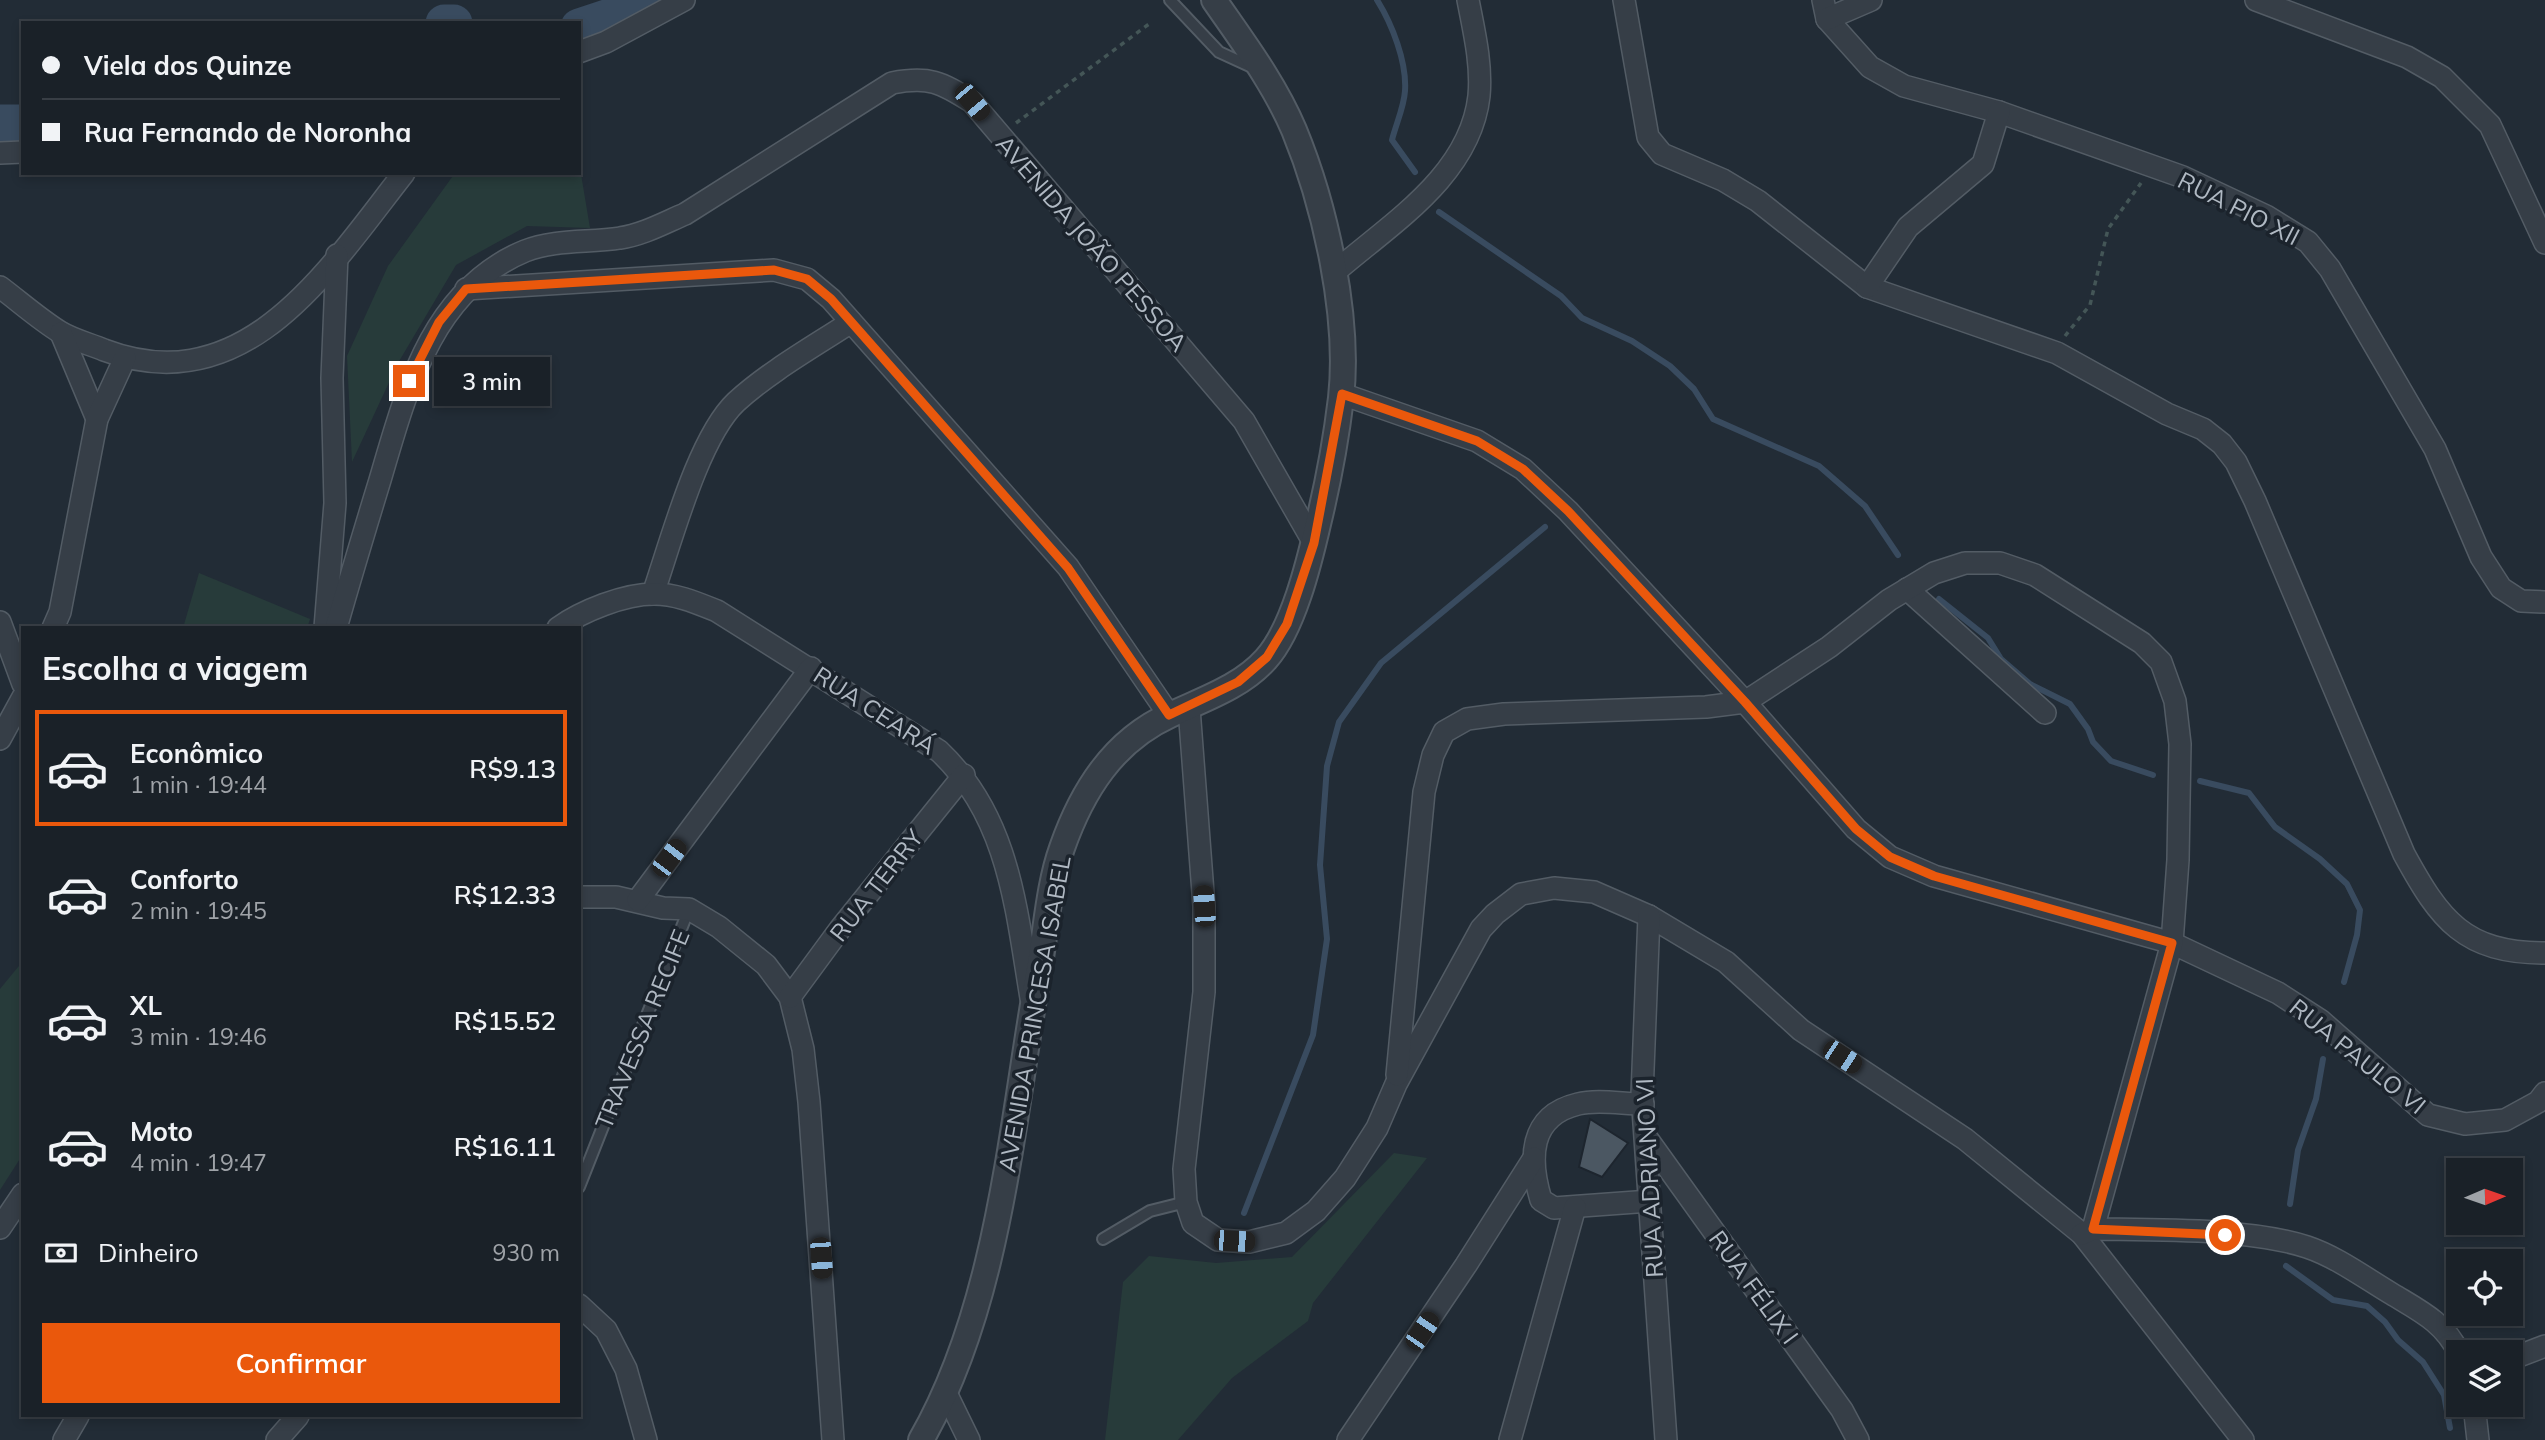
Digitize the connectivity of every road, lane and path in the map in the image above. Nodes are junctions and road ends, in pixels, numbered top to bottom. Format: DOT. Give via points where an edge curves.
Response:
graph roads {
  1 [pos="684,0"];
  2 [pos="1170,0"];
  3 [pos="1214,0"];
  4 [pos="1468,0"];
  5 [pos="1624,0"];
  6 [pos="1871,0"];
  7 [pos="2256,0"];
  8 [pos="1825,10"];
  9 [pos="1149,24"];
  10 [pos="581,51"];
  11 [pos="1263,71"];
  12 [pos="1999,112"];
  13 [pos="1000,135"];
  14 [pos="21,152"];
  15 [pos="0,153"];
  16 [pos="2151,167"];
  17 [pos="388,184"];
  18 [pos="2545,243"];
  19 [pos="337,255"];
  20 [pos="1335,272"];
  21 [pos="0,287"];
  22 [pos="1867,287"];
  23 [pos="466,289"];
  24 [pos="851,322"];
  25 [pos="61,333"];
  26 [pos="2057,354"];
  27 [pos="125,358"];
  28 [pos="1342,394"];
  29 [pos="97,419"];
  30 [pos="1314,543"];
  31 [pos="1907,589"];
  32 [pos="653,594"];
  33 [pos="2545,602"];
  34 [pos="0,621"];
  35 [pos="53,626"];
  36 [pos="325,626"];
  37 [pos="337,626"];
  38 [pos="561,626"];
  39 [pos="811,668"];
  40 [pos="21,679"];
  41 [pos="21,701"];
  42 [pos="1745,702"];
  43 [pos="1179,712"];
  44 [pos="2045,713"];
  45 [pos="0,739"];
  46 [pos="964,775"];
  47 [pos="581,897"];
  48 [pos="638,900"];
  49 [pos="689,909"];
  50 [pos="1649,916"];
  51 [pos="2172,943"];
  52 [pos="2545,953"];
  53 [pos="790,997"];
  54 [pos="1032,1007"];
  55 [pos="1396,1084"];
  56 [pos="2545,1093"];
  57 [pos="1643,1104"];
  58 [pos="1646,1137"];
  59 [pos="1534,1158"];
  60 [pos="581,1182"];
  61 [pos="21,1197"];
  62 [pos="1650,1201"];
  63 [pos="1185,1202"];
  64 [pos="1575,1207"];
  65 [pos="0,1228"];
  66 [pos="2087,1231"];
  67 [pos="1103,1239"];
  68 [pos="581,1308"];
  69 [pos="2452,1340"];
  70 [pos="2545,1346"];
  71 [pos="2523,1354"];
  72 [pos="947,1395"];
  73 [pos="77,1417"];
  74 [pos="297,1417"];
  75 [pos="2475,1417"];
  76 [pos="64,1440"];
  77 [pos="277,1440"];
  78 [pos="646,1440"];
  79 [pos="833,1440"];
  80 [pos="921,1440"];
  81 [pos="969,1440"];
  82 [pos="1348,1440"];
  83 [pos="1510,1440"];
  84 [pos="1666,1440"];
  85 [pos="1858,1440"];
  86 [pos="2243,1440"];
  87 [pos="2478,1440"];
  1 -- 10 [label="street"];
  2 -- 11 [label="lane" via="1219,52"];
  3 -- 11 [label="street, AVENIDA PRINCESA ISABEL"];
  4 -- 20 [label="street" via="1478,50 1479,97 1468,138 1448,172"];
  5 -- 22 [label="street" via="1648,137 1662,154 1758,201"];
  6 -- 8 [label="street"];
  7 -- 18 [label="street" via="2407,57 2442,77 2490,125"];
  8 -- 12 [label="street, RUA PIO XII" via="1870,67 1904,86"];
  9 -- 13 [label="path"];
  11 -- 20 [label="street, AVENIDA PRINCESA ISABEL" via="1294,131"];
  12 -- 16 [label="street, RUA PIO XII"];
  12 -- 22 [label="street" via="1983,163 1908,227"];
  13 -- 23 [label="street, AVENIDA JOÃO PESSOA" via="972,102 942,82 915,79 892,83 675,218 623,238 527,250 498,264"];
  13 -- 30 [label="street, AVENIDA JOÃO PESSOA" via="1244,421"];
  14 -- 15 [label="street"];
  16 -- 26 [label="path" via="2108,229 2090,305"];
  16 -- 33 [label="street, RUA PIO XII" via="2266,216 2308,242 2330,269 2435,449 2481,556 2501,588 2521,601"];
  17 -- 19 [label="street"];
  19 -- 27 [label="street" via="281,319 237,346 176,361"];
  19 -- 36 [label="street" via="332,378 335,503"];
  20 -- 28 [label="street, AVENIDA PRINCESA ISABEL"];
  21 -- 25 [label="street"];
  22 -- 26 [label="street"];
  23 -- 24 [label="street" via="774,270 807,279"];
  23 -- 37 [label="street, AVENIDA JOÃO PESSOA" via="439,322 409,381"];
  24 -- 32 [label="street" via="735,403 716,429"];
  24 -- 43 [label="street" via="1068,568"];
  25 -- 27 [label="street"];
  25 -- 29 [label="street"];
  26 -- 52 [label="street" via="2203,429 2222,444 2255,502 2399,842 2431,904 2458,929 2483,943 2514,953"];
  27 -- 29 [label="street"];
  28 -- 30 [label="street, AVENIDA PRINCESA ISABEL"];
  28 -- 42 [label="street, RUA PAULO VI" via="1477,441 1523,469 1568,511"];
  29 -- 35 [label="street" via="60,611"];
  30 -- 43 [label="street, AVENIDA PRINCESA ISABEL" via="1287,624 1267,657 1238,682"];
  31 -- 42 [label="street"];
  31 -- 44 [label="street"];
  31 -- 51 [label="street" via="1934,573 1965,563 2000,563 2035,575 2142,643 2161,662 2175,701 2180,744"];
  32 -- 38 [label="street, RUA CEARÁ" via="621,601"];
  32 -- 39 [label="street, RUA CEARÁ" via="684,598 717,611"];
  34 -- 40 [label="street"];
  39 -- 46 [label="street, RUA CEARÁ" via="939,751"];
  39 -- 48 [label="street"];
  41 -- 45 [label="street"];
  42 -- 51 [label="street, RUA PAULO VI" via="1856,829 1890,857 1934,876"];
  42 -- 55 [label="street" via="1504,714 1467,719 1444,732 1424,792"];
  43 -- 54 [label="street, AVENIDA PRINCESA ISABEL" via="1121,746 1095,777 1077,810 1060,853"];
  43 -- 63 [label="street" via="1204,906 1204,992 1187,1126"];
  46 -- 53 [label="street, RUA TERRY"];
  46 -- 54 [label="street, RUA CEARÁ" via="995,832 1013,888"];
  47 -- 48 [label="street"];
  48 -- 49 [label="street" via="663,908"];
  49 -- 53 [label="street" via="766,965"];
  49 -- 60 [label="lane, TRAVESSA RECIFE"];
  50 -- 55 [label="street" via="1594,891 1554,888 1521,894 1481,929"];
  50 -- 57 [label="street, RUA ADRIANO VI"];
  50 -- 66 [label="street" via="1726,962 1801,1030 1965,1139"];
  51 -- 56 [label="street, RUA PAULO VI" via="2278,993 2320,1020 2427,1115 2465,1124 2505,1120 2538,1102"];
  51 -- 66 [label="street"];
  53 -- 79 [label="street" via="803,1049 809,1102"];
  54 -- 72 [label="street, AVENIDA PRINCESA ISABEL" via="1002,1201"];
  55 -- 63 [label="street" via="1377,1128 1345,1178 1316,1210 1286,1233 1249,1242 1218,1240 1193,1223"];
  57 -- 58 [label="street, RUA ADRIANO VI"];
  57 -- 59 [label="street" via="1578,1103 1553,1116 1536,1134"];
  58 -- 62 [label="street, RUA ADRIANO VI"];
  58 -- 85 [label="street, RUA FÉLIX I" via="1842,1410"];
  59 -- 64 [label="street" via="1532,1172 1541,1200 1554,1208"];
  59 -- 82 [label="street"];
  61 -- 65 [label="street"];
  62 -- 64 [label="street"];
  62 -- 84 [label="street, RUA ADRIANO VI"];
  63 -- 67 [label="lane" via="1150,1211"];
  64 -- 83 [label="street"];
  66 -- 69 [label="street" via="2183,1231 2308,1247 2420,1311"];
  66 -- 86 [label="street"];
  68 -- 78 [label="street" via="606,1330 626,1369"];
  70 -- 71 [label="street"];
  72 -- 80 [label="street, AVENIDA PRINCESA ISABEL"];
  72 -- 81 [label="street"];
  73 -- 76 [label="street"];
  74 -- 77 [label="street"];
  75 -- 87 [label="street"];
}
